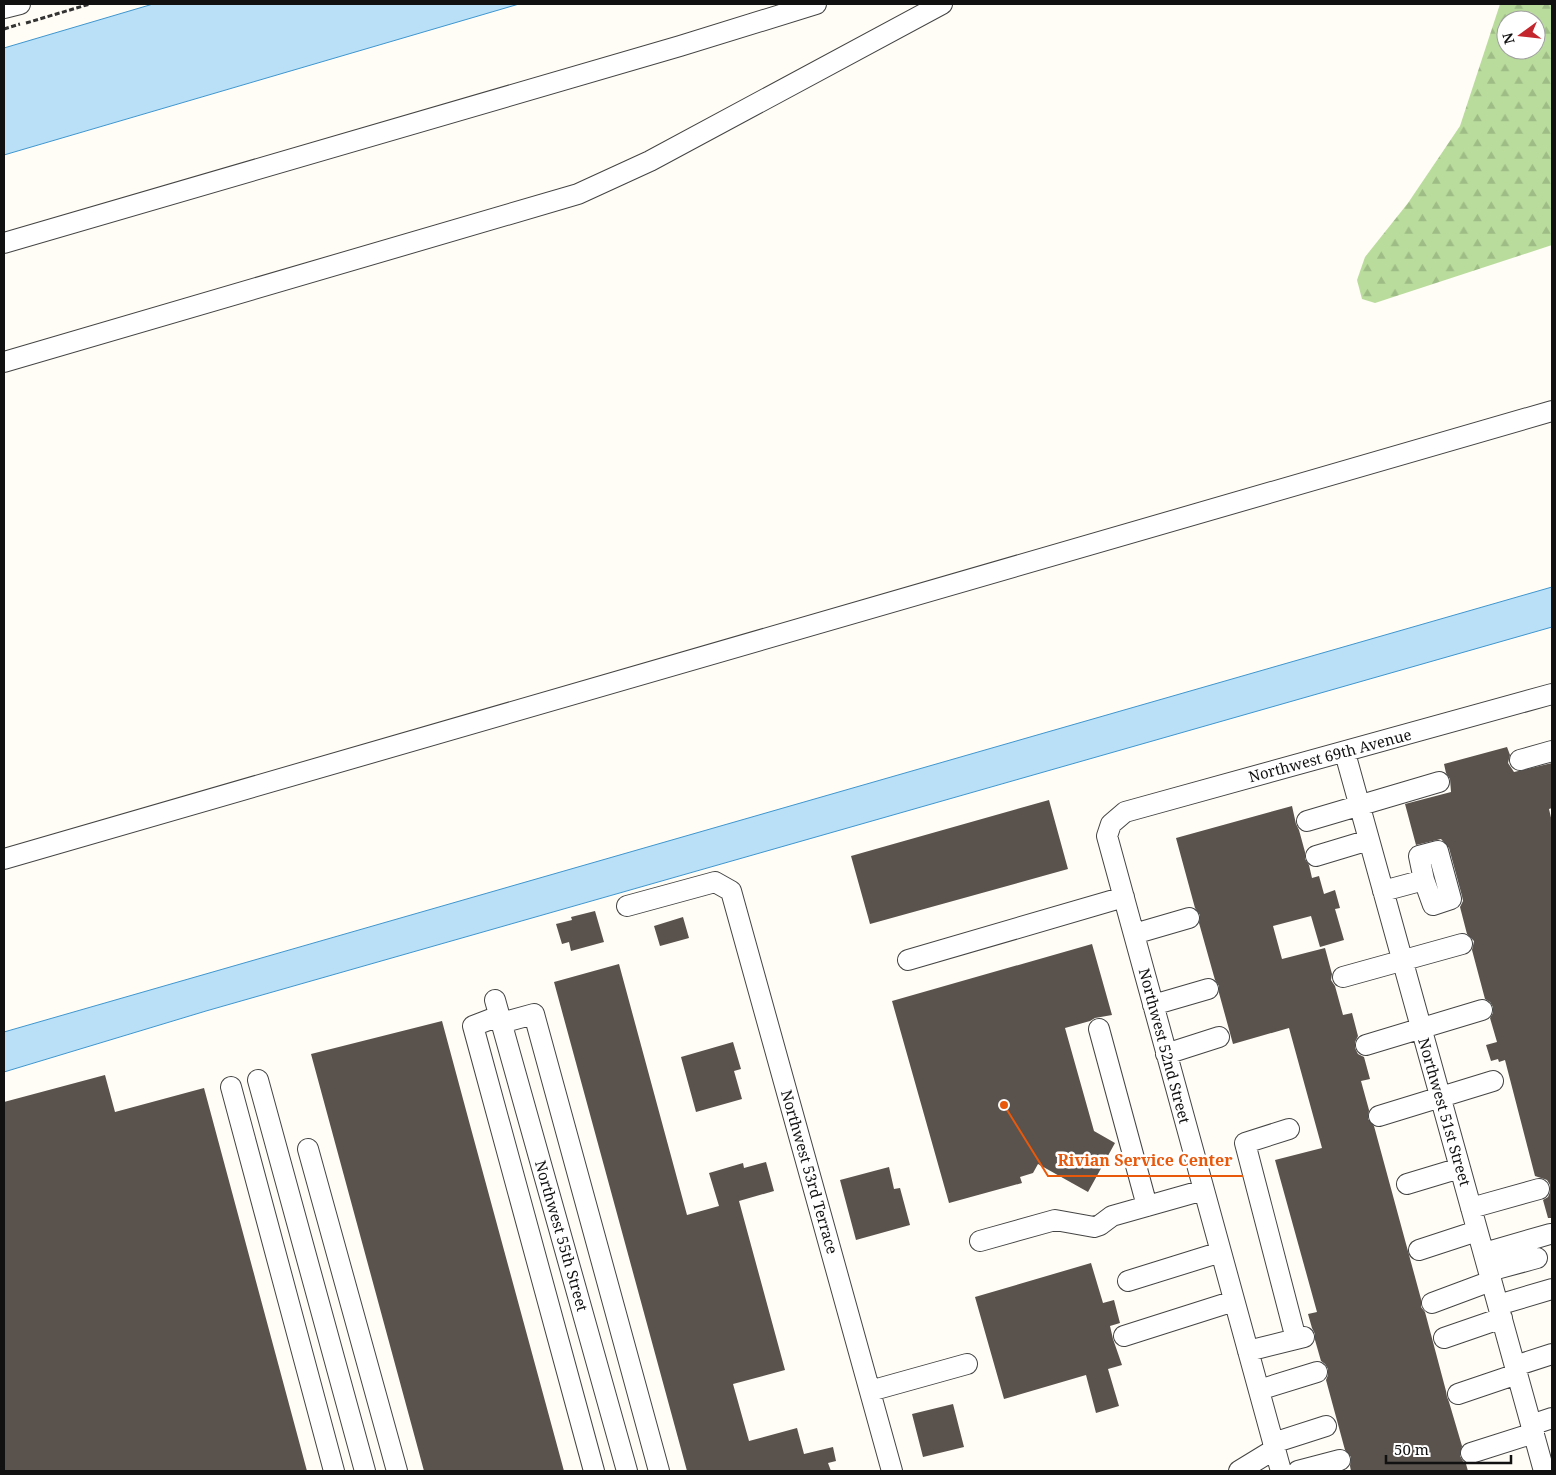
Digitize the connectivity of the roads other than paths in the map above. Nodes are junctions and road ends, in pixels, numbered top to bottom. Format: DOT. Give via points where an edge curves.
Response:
graph roads {
  1 [pos="20,4"];
  2 [pos="816,4"];
  3 [pos="942,4"];
  4 [pos="4,8"];
  5 [pos="4,243"];
  6 [pos="4,362"];
  7 [pos="1552,411"];
  8 [pos="1552,694"];
  9 [pos="1345,752"];
  10 [pos="1552,752"];
  11 [pos="1520,760"];
  12 [pos="1438,782"];
  13 [pos="1359,805"];
  14 [pos="1307,821"];
  15 [pos="1111,824"];
  16 [pos="1369,840"];
  17 [pos="1316,856"];
  18 [pos="4,859"];
  19 [pos="1424,880"];
  20 [pos="1383,891"];
  21 [pos="1124,897"];
  22 [pos="627,906"];
  23 [pos="1189,918"];
  24 [pos="1134,934"];
  25 [pos="1462,944"];
  26 [pos="908,960"];
  27 [pos="1402,960"];
  28 [pos="1343,977"];
  29 [pos="1208,989"];
  30 [pos="1153,1005"];
  31 [pos="1482,1010"];
  32 [pos="499,1013"];
  33 [pos="1421,1028"];
  34 [pos="1099,1029"];
  35 [pos="1219,1037"];
  36 [pos="1366,1045"];
  37 [pos="1166,1054"];
  38 [pos="258,1080"];
  39 [pos="1493,1081"];
  40 [pos="231,1087"];
  41 [pos="1441,1098"];
  42 [pos="1379,1116"];
  43 [pos="1289,1129"];
  44 [pos="308,1149"];
  45 [pos="1460,1168"];
  46 [pos="1407,1184"];
  47 [pos="1539,1189"];
  48 [pos="1204,1190"];
  49 [pos="1146,1206"];
  50 [pos="1471,1208"];
  51 [pos="1478,1231"];
  52 [pos="1550,1234"];
  53 [pos="980,1241"];
  54 [pos="1419,1250"];
  55 [pos="1221,1252"];
  56 [pos="1537,1258"];
  57 [pos="1488,1269"];
  58 [pos="1128,1281"];
  59 [pos="1552,1290"];
  60 [pos="1234,1300"];
  61 [pos="1432,1303"];
  62 [pos="1500,1311"];
  63 [pos="1124,1336"];
  64 [pos="1444,1338"];
  65 [pos="1248,1352"];
  66 [pos="1552,1354"];
  67 [pos="967,1364"];
  68 [pos="1516,1370"];
  69 [pos="1317,1372"];
  70 [pos="1259,1390"];
  71 [pos="870,1391"];
  72 [pos="1458,1394"];
  73 [pos="1552,1418"];
  74 [pos="1326,1426"];
  75 [pos="1533,1429"];
  76 [pos="1274,1446"];
  77 [pos="1471,1453"];
  78 [pos="1340,1460"];
  79 [pos="334,1471"];
  80 [pos="365,1471"];
  81 [pos="397,1471"];
  82 [pos="594,1471"];
  83 [pos="627,1471"];
  84 [pos="658,1471"];
  85 [pos="892,1471"];
  86 [pos="1239,1471"];
  87 [pos="1281,1471"];
  88 [pos="1298,1471"];
  89 [pos="1544,1471"];
  1 -- 4 [label="street"];
  2 -- 5 [label="street"];
  3 -- 6 [label="street" via="650,161 578,194"];
  7 -- 18 [label="street"];
  8 -- 9 [label="street, Northwest 69th Avenue"];
  9 -- 13 [label="street, Northwest 51st Street"];
  9 -- 15 [label="street, Northwest 69th Avenue" via="1125,812"];
  10 -- 11 [label="street"];
  12 -- 13 [label="street"];
  13 -- 14 [label="street"];
  13 -- 16 [label="street, Northwest 51st Street"];
  15 -- 21 [label="street, Northwest 52nd Street" via="1107,836"];
  16 -- 17 [label="street"];
  16 -- 20 [label="street, Northwest 51st Street"];
  19 -- 20 [label="street"];
  20 -- 27 [label="street, Northwest 51st Street"];
  21 -- 24 [label="street, Northwest 52nd Street"];
  21 -- 26 [label="street"];
  22 -- 71 [label="street, Northwest 53rd Terrace" via="715,882 731,890"];
  23 -- 24 [label="street"];
  24 -- 30 [label="street, Northwest 52nd Street"];
  25 -- 27 [label="street"];
  27 -- 28 [label="street"];
  27 -- 33 [label="street, Northwest 51st Street"];
  29 -- 30 [label="street"];
  30 -- 37 [label="street, Northwest 52nd Street"];
  31 -- 33 [label="street"];
  32 -- 82 [label="street" via="473,1026"];
  32 -- 83 [label="street, Northwest 55th Street"];
  32 -- 84 [label="street" via="534,1014"];
  33 -- 36 [label="street"];
  33 -- 41 [label="street, Northwest 51st Street"];
  34 -- 49 [label="street"];
  35 -- 37 [label="street"];
  37 -- 48 [label="street, Northwest 52nd Street"];
  38 -- 80 [label="street"];
  39 -- 41 [label="street"];
  40 -- 79 [label="street"];
  41 -- 42 [label="street"];
  41 -- 45 [label="street, Northwest 51st Street"];
  43 -- 65 [label="street" via="1244,1143 1300,1338"];
  44 -- 81 [label="street"];
  45 -- 46 [label="street"];
  45 -- 50 [label="street, Northwest 51st Street"];
  47 -- 50 [label="street"];
  48 -- 49 [label="street"];
  48 -- 55 [label="street, Northwest 52nd Street"];
  49 -- 53 [label="street" via="1112,1216 1094,1227 1054,1220"];
  50 -- 51 [label="street, Northwest 51st Street"];
  51 -- 54 [label="street"];
  51 -- 57 [label="street, Northwest 51st Street"];
  52 -- 57 [label="street"];
  55 -- 58 [label="street"];
  55 -- 60 [label="street, Northwest 52nd Street"];
  56 -- 57 [label="street"];
  57 -- 61 [label="street"];
  57 -- 62 [label="street, Northwest 51st Street"];
  59 -- 62 [label="street"];
  60 -- 63 [label="street"];
  60 -- 65 [label="street, Northwest 52nd Street"];
  62 -- 64 [label="street"];
  62 -- 68 [label="street, Northwest 51st Street"];
  65 -- 70 [label="street, Northwest 52nd Street"];
  66 -- 68 [label="street"];
  67 -- 71 [label="street"];
  68 -- 72 [label="street"];
  68 -- 75 [label="street, Northwest 51st Street"];
  69 -- 70 [label="street"];
  70 -- 76 [label="street, Northwest 52nd Street"];
  71 -- 85 [label="street, Northwest 53rd Terrace"];
  73 -- 75 [label="street"];
  74 -- 76 [label="street"];
  75 -- 77 [label="street"];
  75 -- 89 [label="street, Northwest 51st Street"];
  76 -- 86 [label="street"];
  76 -- 87 [label="street, Northwest 52nd Street"];
  78 -- 88 [label="street"];
}
